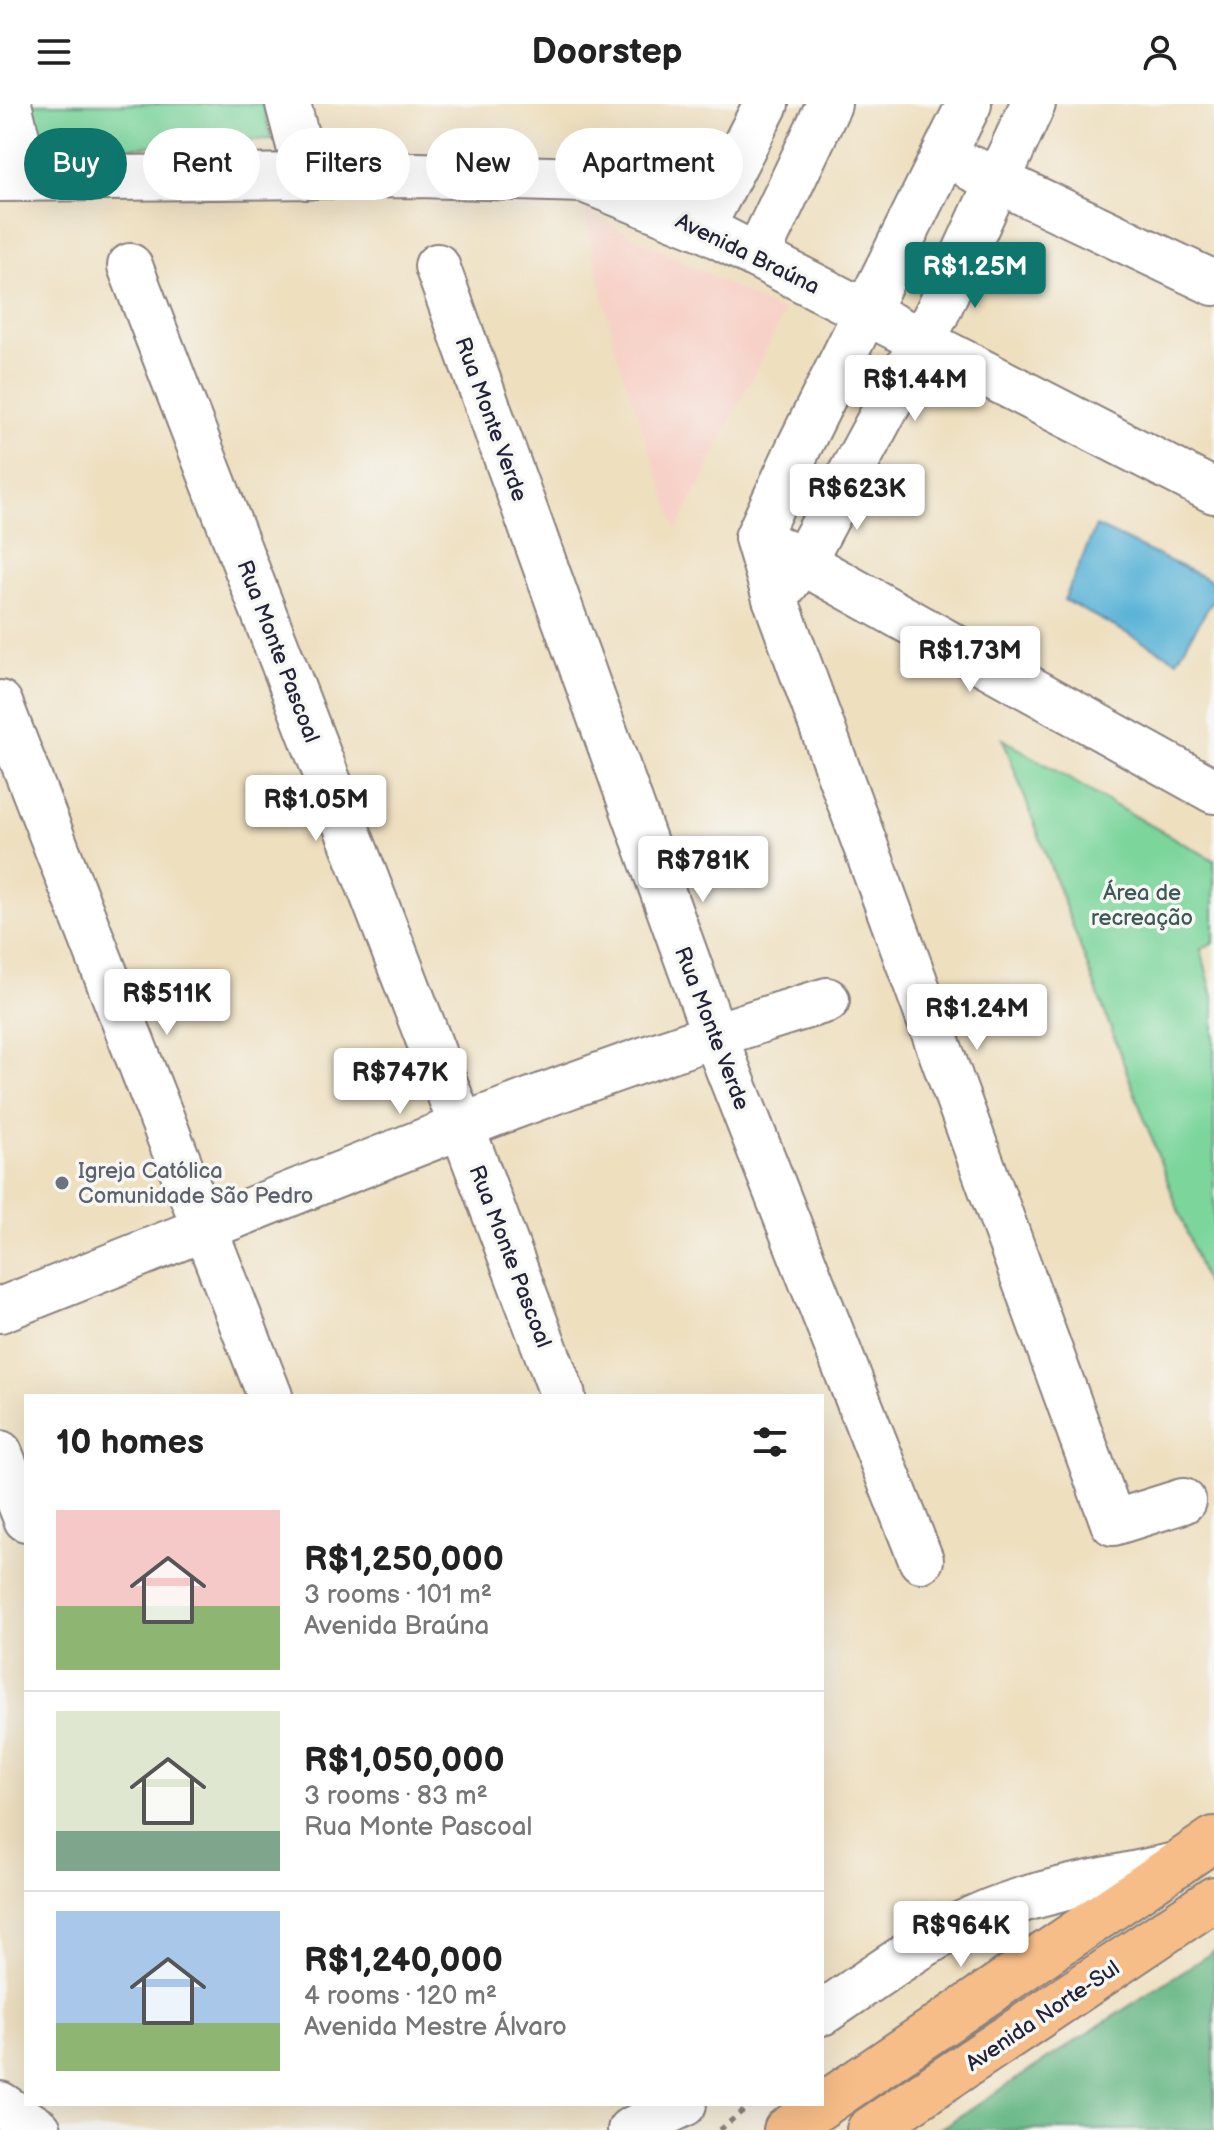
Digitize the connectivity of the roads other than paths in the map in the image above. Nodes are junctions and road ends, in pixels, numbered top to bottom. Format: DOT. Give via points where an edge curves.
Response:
graph roads {
  1 [pos="9,104"];
  2 [pos="288,104"];
  3 [pos="766,104"];
  4 [pos="829,104"];
  5 [pos="969,104"];
  6 [pos="1033,104"];
  7 [pos="294,128"];
  8 [pos="943,155"];
  9 [pos="410,175"];
  10 [pos="276,177"];
  11 [pos="14,179"];
  12 [pos="996,180"];
  13 [pos="702,228"];
  14 [pos="757,256"];
  15 [pos="130,266"];
  16 [pos="437,266"];
  17 [pos="1214,283"];
  18 [pos="866,311"];
  19 [pos="922,341"];
  20 [pos="1214,491"];
  21 [pos="757,538"];
  22 [pos="803,562"];
  23 [pos="775,598"];
  24 [pos="0,703"];
  25 [pos="1214,791"];
  26 [pos="827,1000"];
  27 [pos="714,1034"];
  28 [pos="462,1127"];
  29 [pos="205,1230"];
  30 [pos="0,1310"];
  31 [pos="269,1394"];
  32 [pos="562,1394"];
  33 [pos="0,1453"];
  34 [pos="1183,1501"];
  35 [pos="24,1514"];
  36 [pos="921,1560"];
  37 [pos="1214,1839"];
  38 [pos="1176,1865"];
  39 [pos="1214,1899"];
  40 [pos="824,2012"];
  41 [pos="0,2104"];
  42 [pos="824,2104"];
  43 [pos="680,2106"];
  44 [pos="821,2106"];
  45 [pos="39,2130"];
  46 [pos="630,2130"];
  47 [pos="786,2130"];
  48 [pos="869,2130"];
  1 -- 11 [label="street"];
  2 -- 7 [label="street"];
  3 -- 13 [label="street"];
  4 -- 14 [label="street"];
  5 -- 8 [label="street"];
  6 -- 12 [label="street"];
  8 -- 12 [label="street"];
  8 -- 18 [label="street"];
  9 -- 13 [label="street, Avenida Braúna" via="584,180"];
  10 -- 11 [label="street, Avenida Braúna"];
  12 -- 17 [label="street"];
  12 -- 19 [label="street"];
  13 -- 14 [label="street, Avenida Braúna"];
  14 -- 18 [label="street, Avenida Braúna"];
  15 -- 28 [label="street, Rua Monte Pascoal"];
  16 -- 27 [label="street, Rua Monte Verde"];
  18 -- 19 [label="street, Avenida Braúna"];
  18 -- 21 [label="street"];
  19 -- 20 [label="street, Avenida Braúna"];
  19 -- 22 [label="street"];
  21 -- 22 [label="street"];
  21 -- 23 [label="street"];
  22 -- 23 [label="street"];
  22 -- 25 [label="street"];
  23 -- 34 [label="street" via="1113,1523"];
  24 -- 29 [label="street"];
  26 -- 27 [label="street"];
  27 -- 28 [label="street"];
  27 -- 36 [label="street, Rua Monte Verde"];
  28 -- 29 [label="street"];
  28 -- 32 [label="street, Rua Monte Pascoal"];
  29 -- 30 [label="street"];
  29 -- 31 [label="street"];
  33 -- 35 [label="street"];
  37 -- 38 [label="main road"];
  38 -- 40 [label="street" via="991,1910 950,1929"];
  38 -- 42 [label="main road"];
  39 -- 48 [label="main road, Avenida Norte-Sul"];
  41 -- 45 [label="street"];
  43 -- 46 [label="street"];
  44 -- 47 [label="main road"];
}
